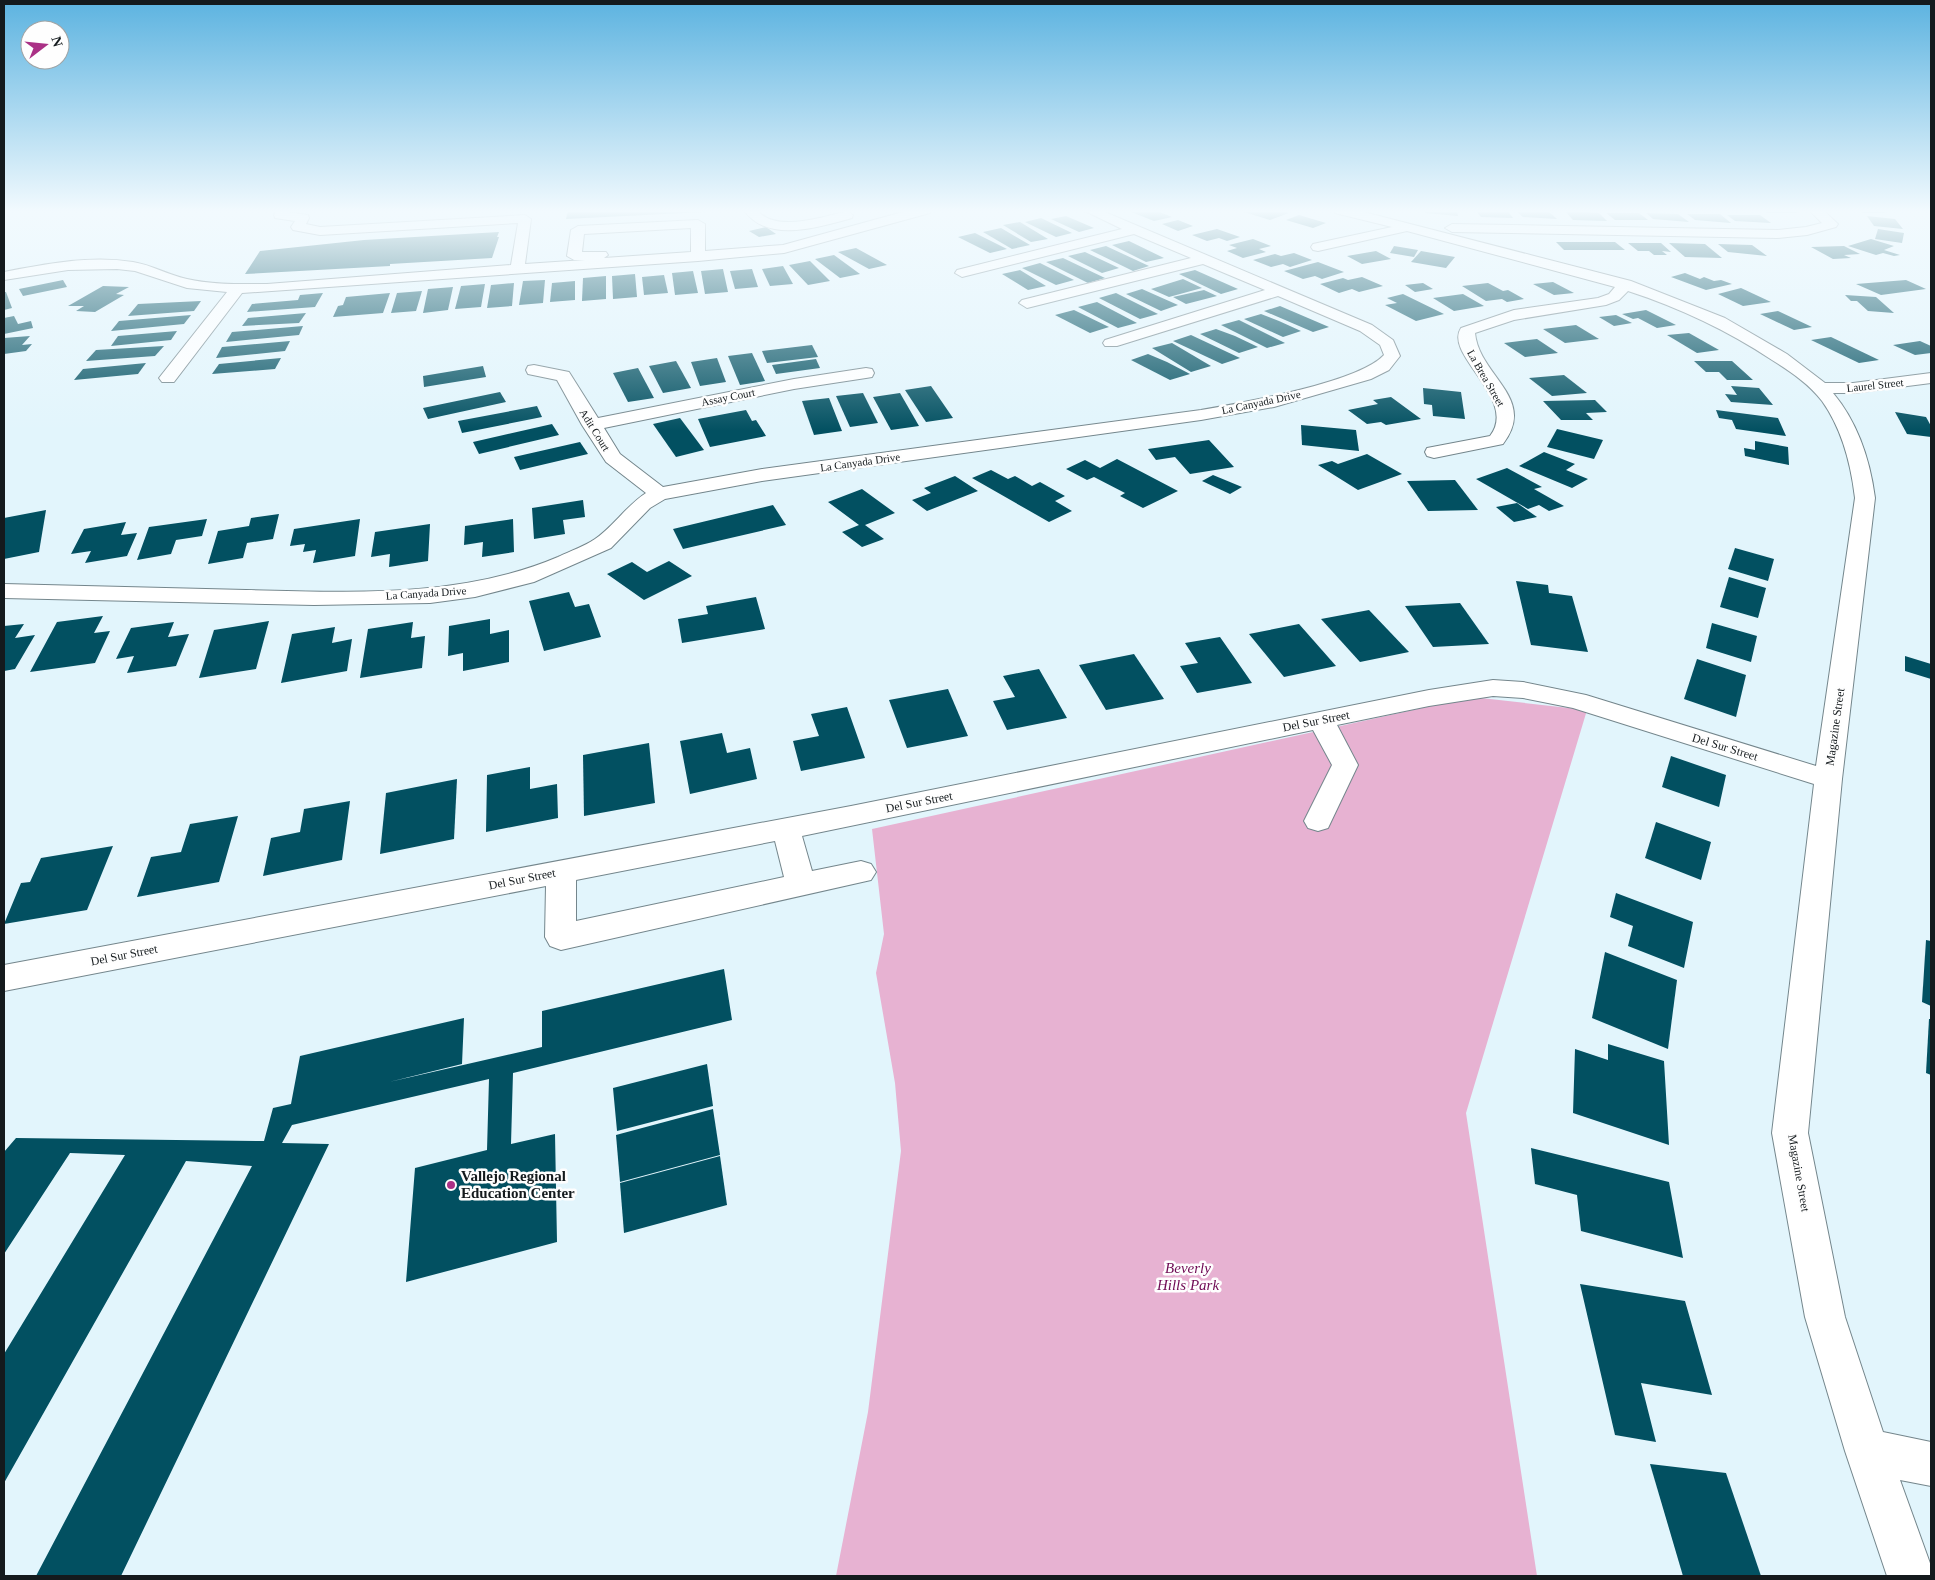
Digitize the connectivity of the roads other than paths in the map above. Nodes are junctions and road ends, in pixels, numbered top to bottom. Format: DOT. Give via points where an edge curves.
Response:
graph roads {
  1 [pos="192,284"];
  2 [pos="326,284"];
  3 [pos="1105,284"];
  4 [pos="1261,284"];
  5 [pos="1626,284"];
  6 [pos="238,288"];
  7 [pos="1279,291"];
  8 [pos="1027,303"];
  9 [pos="1111,343"];
  10 [pos="534,370"];
  11 [pos="866,373"];
  12 [pos="168,378"];
  13 [pos="1931,378"];
  14 [pos="1819,388"];
  15 [pos="591,425"];
  16 [pos="1434,452"];
  17 [pos="659,494"];
  18 [pos="4,591"];
  19 [pos="1321,720"];
  20 [pos="1828,779"];
  21 [pos="1318,821"];
  22 [pos="786,828"];
  23 [pos="561,872"];
  24 [pos="861,872"];
  25 [pos="801,885"];
  26 [pos="4,978"];
  27 [pos="1867,1452"];
  28 [pos="1931,1464"];
  29 [pos="1910,1576"];
  1 -- 6 [label="street"];
  2 -- 6 [label="street"];
  3 -- 8 [label="street"];
  4 -- 7 [label="street, La Canyada Drive"];
  5 -- 14 [label="street, Magazine Street" via="1685,305 1737,330 1764,345"];
  5 -- 16 [label="street, La Brea Street" via="1614,297 1601,302 1504,318 1467,331 1468,346 1506,412 1503,431 1496,440"];
  6 -- 12 [label="street"];
  7 -- 9 [label="street"];
  7 -- 17 [label="street, La Canyada Drive" via="1366,328 1387,344 1392,356 1383,366 1365,375 1274,402 1201,415 762,475"];
  10 -- 15 [label="street, Adit Court" via="563,376"];
  11 -- 15 [label="street, Assay Court" via="794,384"];
  13 -- 14 [label="street, Laurel Street" via="1853,388"];
  14 -- 20 [label="street, Magazine Street" via="1854,447 1863,475 1865,498"];
  15 -- 17 [label="street, Adit Court" via="613,458"];
  17 -- 18 [label="street, La Canyada Drive" via="643,504 603,544 526,577 475,590 430,596 314,598"];
  19 -- 20 [label="street, Del Sur Street" via="1493,688 1523,690 1576,701"];
  19 -- 21 [label="street" via="1345,765"];
  19 -- 22 [label="street, Del Sur Street"];
  20 -- 27 [label="street, Magazine Street" via="1790,1133 1825,1317"];
  22 -- 23 [label="street, Del Sur Street"];
  22 -- 25 [label="street"];
  23 -- 25 [label="street" via="561,937"];
  23 -- 26 [label="street, Del Sur Street"];
  24 -- 25 [label="street"];
  27 -- 28 [label="street"];
  27 -- 29 [label="street, Magazine Street"];
}
